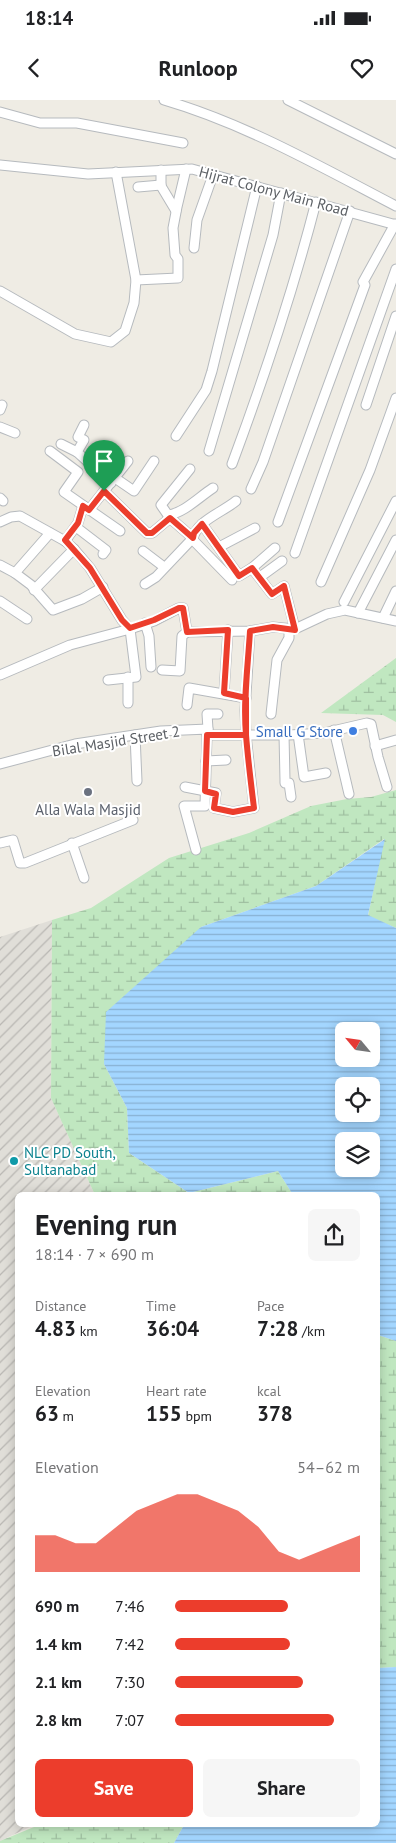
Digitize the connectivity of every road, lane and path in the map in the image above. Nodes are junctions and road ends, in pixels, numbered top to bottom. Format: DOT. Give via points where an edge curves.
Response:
graph roads {
  1 [pos="164,100"];
  2 [pos="288,100"];
  3 [pos="0,112"];
  4 [pos="184,143"];
  5 [pos="396,154"];
  6 [pos="0,165"];
  7 [pos="186,169"];
  8 [pos="161,170"];
  9 [pos="116,172"];
  10 [pos="213,175"];
  11 [pos="161,185"];
  12 [pos="138,186"];
  13 [pos="258,186"];
  14 [pos="280,193"];
  15 [pos="316,202"];
  16 [pos="396,206"];
  17 [pos="176,211"];
  18 [pos="350,211"];
  19 [pos="396,224"];
  20 [pos="194,248"];
  21 [pos="396,269"];
  22 [pos="136,280"];
  23 [pos="0,292"];
  24 [pos="396,316"];
  25 [pos="396,398"];
  26 [pos="366,404"];
  27 [pos="84,425"];
  28 [pos="0,427"];
  29 [pos="15,433"];
  30 [pos="176,436"];
  31 [pos="61,444"];
  32 [pos="50,451"];
  33 [pos="209,451"];
  34 [pos="78,452"];
  35 [pos="128,461"];
  36 [pos="154,461"];
  37 [pos="232,464"];
  38 [pos="190,469"];
  39 [pos="113,481"];
  40 [pos="212,488"];
  41 [pos="251,489"];
  42 [pos="104,491"];
  43 [pos="236,501"];
  44 [pos="396,501"];
  45 [pos="86,508"];
  46 [pos="169,517"];
  47 [pos="0,522"];
  48 [pos="278,522"];
  49 [pos="202,524"];
  50 [pos="76,527"];
  51 [pos="255,528"];
  52 [pos="120,531"];
  53 [pos="50,533"];
  54 [pos="193,538"];
  55 [pos="65,540"];
  56 [pos="396,540"];
  57 [pos="219,547"];
  58 [pos="275,548"];
  59 [pos="74,549"];
  60 [pos="143,551"];
  61 [pos="295,553"];
  62 [pos="103,554"];
  63 [pos="282,561"];
  64 [pos="164,567"];
  65 [pos="252,568"];
  66 [pos="2,569"];
  67 [pos="15,573"];
  68 [pos="260,577"];
  69 [pos="232,580"];
  70 [pos="321,582"];
  71 [pos="146,584"];
  72 [pos="103,588"];
  73 [pos="34,590"];
  74 [pos="396,591"];
  75 [pos="1,605"];
  76 [pos="343,606"];
  77 [pos="358,613"];
  78 [pos="383,618"];
  79 [pos="28,619"];
  80 [pos="396,621"];
  81 [pos="145,623"];
  82 [pos="130,628"];
  83 [pos="294,629"];
  84 [pos="228,630"];
  85 [pos="250,631"];
  86 [pos="187,632"];
  87 [pos="151,667"];
  88 [pos="162,670"];
  89 [pos="0,675"];
  90 [pos="128,677"];
  91 [pos="108,680"];
  92 [pos="224,693"];
  93 [pos="246,698"];
  94 [pos="128,703"];
  95 [pos="187,705"];
  96 [pos="218,714"];
  97 [pos="271,714"];
  98 [pos="334,730"];
  99 [pos="207,732"];
  100 [pos="298,734"];
  101 [pos="135,735"];
  102 [pos="246,735"];
  103 [pos="284,735"];
  104 [pos="396,740"];
  105 [pos="375,746"];
  106 [pos="226,760"];
  107 [pos="206,761"];
  108 [pos="0,764"];
  109 [pos="326,774"];
  110 [pos="137,781"];
  111 [pos="185,787"];
  112 [pos="387,787"];
  113 [pos="205,791"];
  114 [pos="349,794"];
  115 [pos="291,797"];
  116 [pos="133,820"];
  117 [pos="0,843"];
  118 [pos="72,843"];
  119 [pos="196,850"];
  120 [pos="84,878"];
  1 -- 16 [label="street" via="201,111 271,141"];
  2 -- 5 [label="street"];
  3 -- 4 [label="street" via="40,123 77,123"];
  6 -- 9 [label="street, Hijrat Colony Main Road" via="88,174"];
  7 -- 8 [label="street, Hijrat Colony Main Road"];
  7 -- 10 [label="street, Hijrat Colony Main Road"];
  7 -- 17 [label="street"];
  8 -- 9 [label="street, Hijrat Colony Main Road"];
  8 -- 11 [label="street"];
  9 -- 22 [label="street"];
  10 -- 13 [label="street, Hijrat Colony Main Road"];
  10 -- 20 [label="street" via="197,220"];
  11 -- 12 [label="street"];
  11 -- 17 [label="street"];
  13 -- 14 [label="street, Hijrat Colony Main Road"];
  13 -- 30 [label="street" via="206,390"];
  14 -- 15 [label="street, Hijrat Colony Main Road"];
  14 -- 33 [label="street" via="273,235"];
  15 -- 18 [label="street, Hijrat Colony Main Road"];
  15 -- 37 [label="street" via="298,273"];
  17 -- 22 [label="street" via="173,228 178,278"];
  18 -- 19 [label="street, Hijrat Colony Main Road"];
  18 -- 41 [label="street"];
  19 -- 48 [label="street" via="363,282 365,285"];
  21 -- 61 [label="street"];
  22 -- 23 [label="street" via="126,331 111,342 75,334"];
  24 -- 26 [label="street"];
  25 -- 70 [label="street" via="370,470"];
  27 -- 34 [label="street" via="78,437 84,440"];
  28 -- 29 [label="street"];
  31 -- 34 [label="street"];
  32 -- 45 [label="street" via="78,472 64,492"];
  34 -- 39 [label="street"];
  35 -- 39 [label="street"];
  36 -- 39 [label="street" via="134,490"];
  38 -- 46 [label="street" via="161,504"];
  39 -- 42 [label="street"];
  40 -- 46 [label="street" via="178,514"];
  42 -- 45 [label="street"];
  42 -- 46 [label="street" via="147,533 152,533"];
  43 -- 49 [label="street"];
  44 -- 76 [label="street"];
  45 -- 50 [label="street" via="81,510"];
  45 -- 52 [label="street"];
  46 -- 54 [label="street"];
  47 -- 53 [label="street" via="20,516"];
  49 -- 54 [label="street"];
  49 -- 57 [label="street"];
  50 -- 55 [label="street"];
  50 -- 62 [label="street" via="106,550"];
  51 -- 57 [label="street"];
  53 -- 55 [label="street"];
  53 -- 67 [label="street"];
  54 -- 64 [label="street"];
  54 -- 69 [label="street"];
  55 -- 59 [label="street"];
  56 -- 77 [label="street"];
  57 -- 65 [label="street" via="239,576"];
  58 -- 65 [label="street"];
  59 -- 72 [label="street"];
  59 -- 73 [label="street"];
  60 -- 64 [label="street"];
  63 -- 68 [label="street"];
  64 -- 71 [label="street"];
  65 -- 68 [label="street"];
  66 -- 67 [label="street"];
  67 -- 73 [label="street"];
  68 -- 83 [label="street" via="272,594 284,586"];
  72 -- 73 [label="street" via="53,610"];
  72 -- 82 [label="street"];
  74 -- 78 [label="street"];
  75 -- 79 [label="street"];
  76 -- 77 [label="street"];
  76 -- 83 [label="street"];
  77 -- 78 [label="street"];
  78 -- 80 [label="street"];
  81 -- 82 [label="street"];
  81 -- 86 [label="street" via="183,608"];
  81 -- 87 [label="street"];
  82 -- 89 [label="street" via="70,645"];
  82 -- 90 [label="street" via="136,676"];
  83 -- 85 [label="street" via="273,627"];
  83 -- 97 [label="street" via="277,660"];
  84 -- 85 [label="street"];
  84 -- 86 [label="street"];
  84 -- 92 [label="street"];
  85 -- 93 [label="street"];
  86 -- 88 [label="street" via="182,636 180,671"];
  90 -- 91 [label="street"];
  90 -- 94 [label="street"];
  92 -- 93 [label="street"];
  92 -- 95 [label="street" via="190,688"];
  93 -- 102 [label="street"];
  96 -- 99 [label="street" via="207,714"];
  98 -- 100 [label="street, Bilal Masjid Street 2"];
  98 -- 105 [label="street, Bilal Masjid Street 2" via="371,724"];
  98 -- 114 [label="street"];
  99 -- 101 [label="street, Bilal Masjid Street 2" via="161,731"];
  99 -- 102 [label="street, Bilal Masjid Street 2"];
  99 -- 107 [label="street"];
  100 -- 103 [label="street, Bilal Masjid Street 2"];
  100 -- 109 [label="street" via="304,777"];
  101 -- 108 [label="street, Bilal Masjid Street 2" via="75,744"];
  101 -- 110 [label="street"];
  102 -- 103 [label="street, Bilal Masjid Street 2"];
  102 -- 113 [label="street" via="254,808 233,812 214,808 216,794"];
  103 -- 115 [label="street" via="285,783 289,783"];
  104 -- 105 [label="street"];
  105 -- 112 [label="street, Bilal Masjid Street 2"];
  106 -- 107 [label="street"];
  107 -- 113 [label="street"];
  111 -- 113 [label="street"];
  113 -- 119 [label="street" via="205,806 184,806"];
  116 -- 118 [label="street"];
  117 -- 118 [label="street" via="13,840 18,859 25,862"];
  118 -- 120 [label="street"];
}
